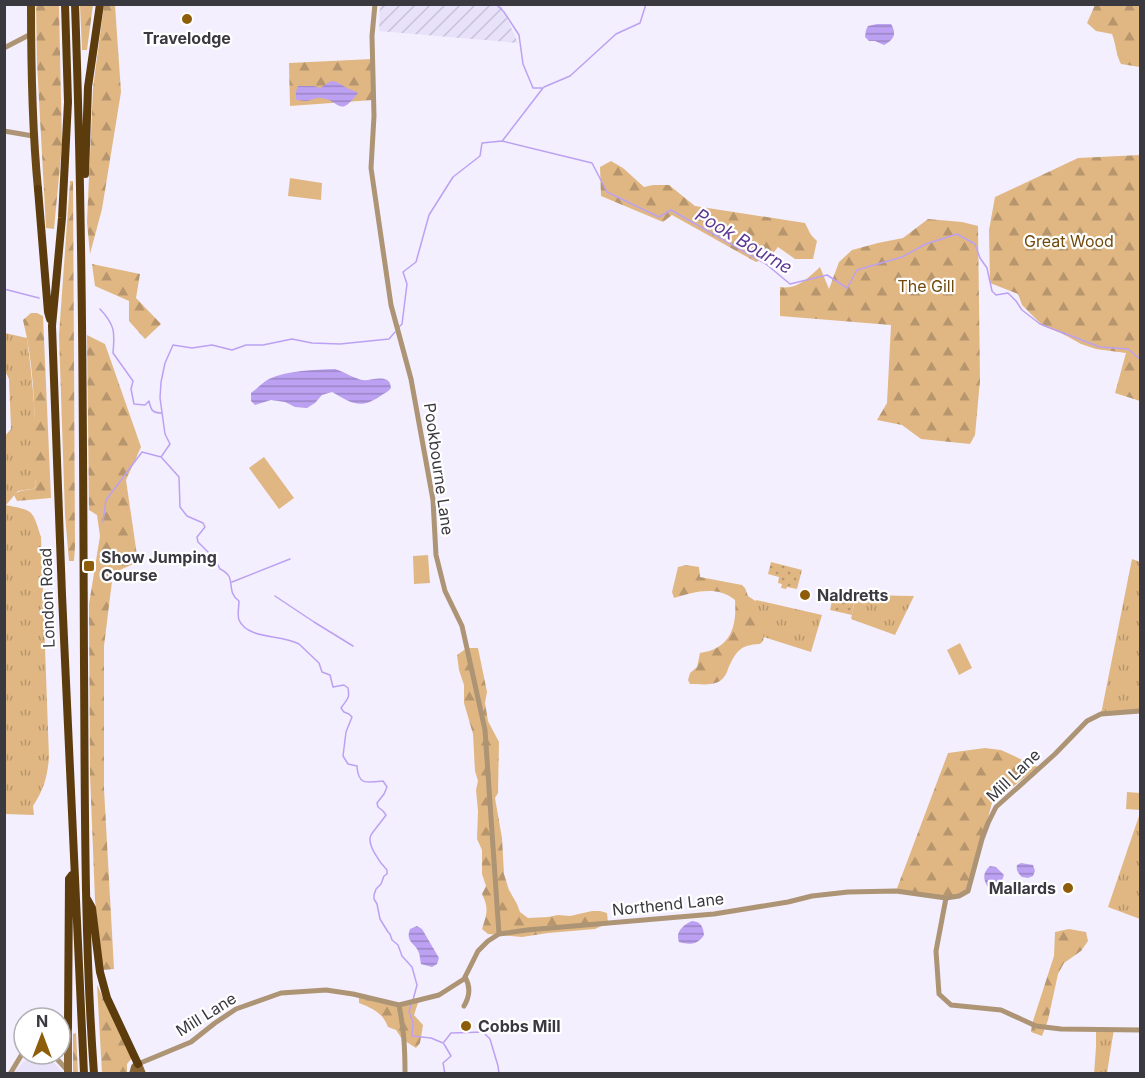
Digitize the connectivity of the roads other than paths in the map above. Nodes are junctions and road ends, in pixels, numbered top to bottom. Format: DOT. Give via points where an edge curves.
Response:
graph roads {
  1 [pos="31,4"];
  2 [pos="65,4"];
  3 [pos="75,4"];
  4 [pos="100,4"];
  5 [pos="375,4"];
  6 [pos="31,34"];
  7 [pos="4,48"];
  8 [pos="4,131"];
  9 [pos="33,136"];
  10 [pos="38,189"];
  11 [pos="80,201"];
  12 [pos="52,326"];
  13 [pos="1140,711"];
  14 [pos="74,868"];
  15 [pos="86,896"];
  16 [pos="946,898"];
  17 [pos="499,934"];
  18 [pos="465,977"];
  19 [pos="399,1005"];
  20 [pos="68,1006"];
  21 [pos="464,1006"];
  22 [pos="1140,1030"];
  23 [pos="141,1069"];
  24 [pos="84,1074"];
  25 [pos="94,1074"];
  26 [pos="133,1074"];
  27 [pos="405,1074"];
  1 -- 6 [label="main road"];
  2 -- 12 [label="highway" via="68,102"];
  3 -- 11 [label="highway"];
  4 -- 11 [label="highway" via="88,87 84,188"];
  5 -- 17 [label="street, Pookbourne Lane" via="371,168 391,304 411,379 433,500 436,555 445,591 462,626 485,730"];
  6 -- 7 [label="street"];
  6 -- 9 [label="main road"];
  8 -- 9 [label="street"];
  9 -- 10 [label="main road"];
  10 -- 12 [label="highway"];
  11 -- 15 [label="highway"];
  12 -- 14 [label="highway, London Road"];
  13 -- 16 [label="street, Mill Lane" via="1101,714 1087,721 996,807 982,838 968,891"];
  14 -- 20 [label="highway" via="69,879"];
  14 -- 24 [label="highway"];
  15 -- 23 [label="highway" via="92,908 107,998"];
  15 -- 25 [label="highway"];
  16 -- 17 [label="street, Northend Lane" via="896,891 848,892 714,914"];
  16 -- 22 [label="street" via="936,951 939,994 951,1005 1001,1010 1036,1026"];
  17 -- 18 [label="street" via="478,951"];
  18 -- 19 [label="street" via="439,995"];
  18 -- 21 [label="street" via="469,994"];
  19 -- 23 [label="street, Mill Lane" via="326,990 281,993 236,1009 192,1042 150,1060"];
  19 -- 27 [label="street" via="406,1047"];
  23 -- 26 [label="main road" via="135,1068"];
}
